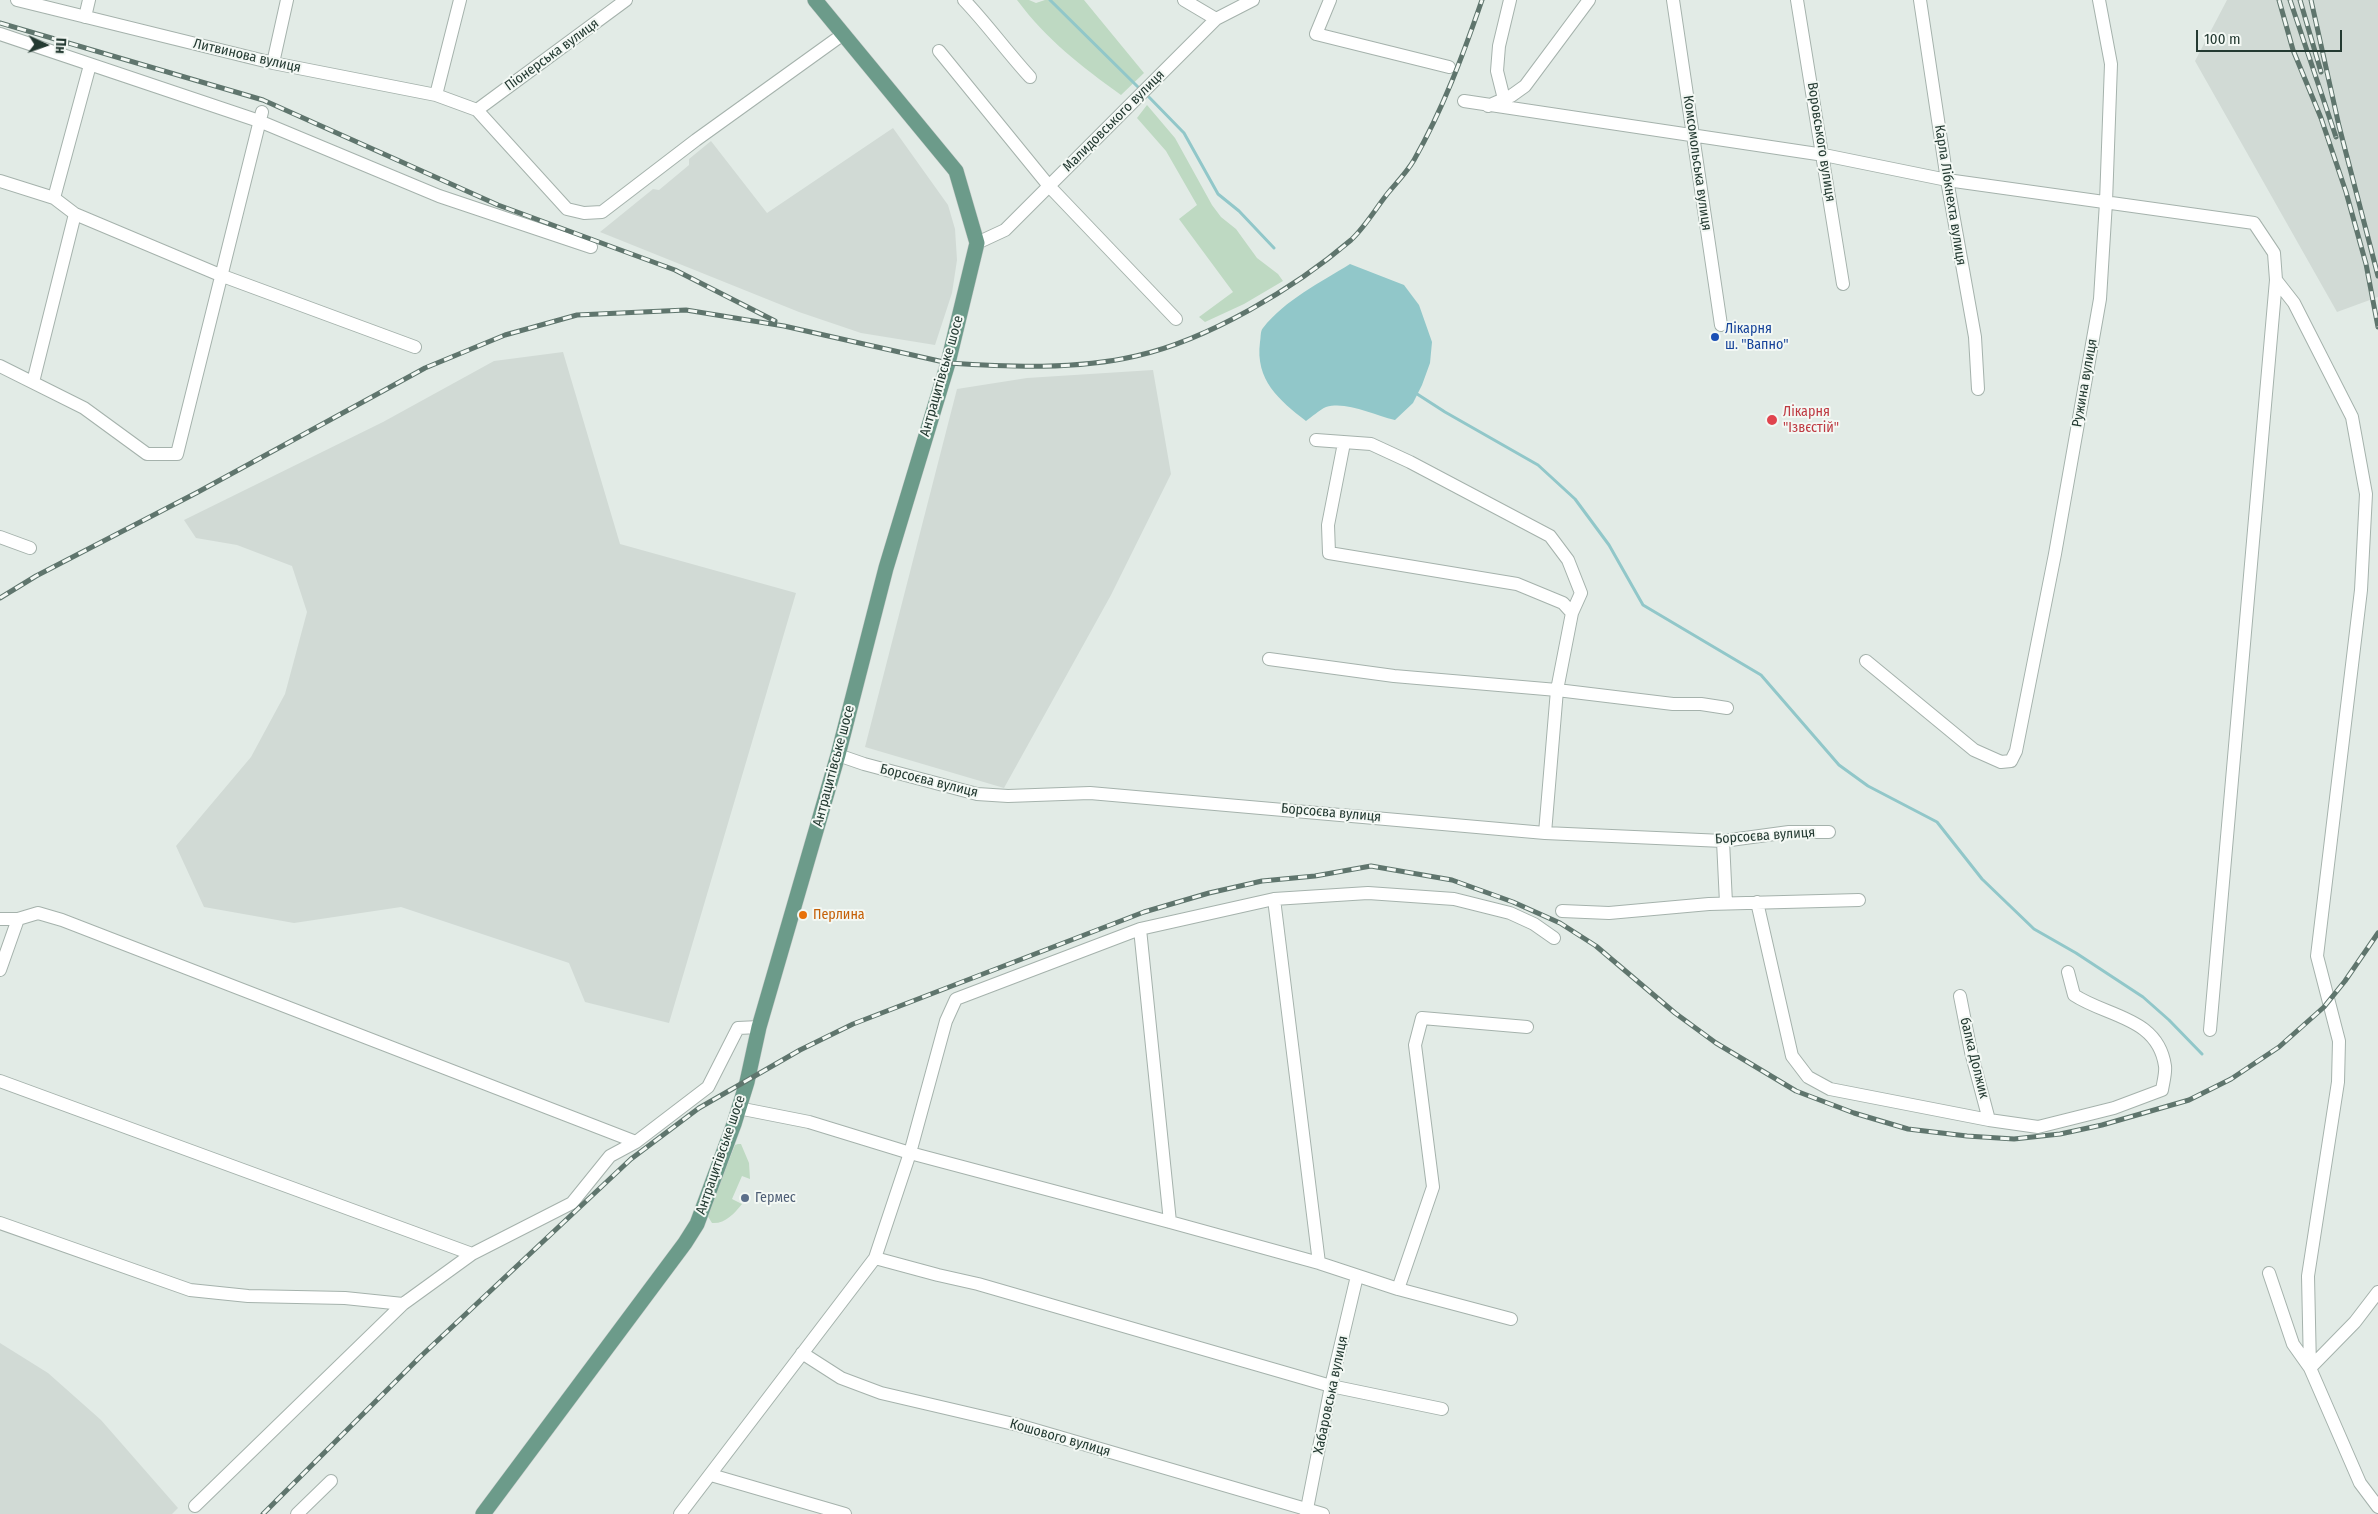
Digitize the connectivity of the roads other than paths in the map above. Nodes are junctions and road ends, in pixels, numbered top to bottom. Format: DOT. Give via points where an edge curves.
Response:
graph roads {
  1 [pos="17,0"];
  2 [pos="89,0"];
  3 [pos="287,0"];
  4 [pos="460,0"];
  5 [pos="626,0"];
  6 [pos="815,0"];
  7 [pos="964,0"];
  8 [pos="1184,0"];
  9 [pos="1253,0"];
  10 [pos="1330,0"];
  11 [pos="1510,0"];
  12 [pos="1589,0"];
  13 [pos="1673,0"];
  14 [pos="1796,0"];
  15 [pos="1920,0"];
  16 [pos="2099,0"];
  17 [pos="85,17"];
  18 [pos="1216,19"];
  19 [pos="0,34"];
  20 [pos="842,35"];
  21 [pos="939,51"];
  22 [pos="273,63"];
  23 [pos="90,65"];
  24 [pos="1449,67"];
  25 [pos="1030,77"];
  26 [pos="436,95"];
  27 [pos="1504,99"];
  28 [pos="1464,101"];
  29 [pos="1488,106"];
  30 [pos="477,110"];
  31 [pos="260,116"];
  32 [pos="1693,137"];
  33 [pos="1824,155"];
  34 [pos="0,180"];
  35 [pos="1947,180"];
  36 [pos="1049,186"];
  37 [pos="54,198"];
  38 [pos="2106,202"];
  39 [pos="75,214"];
  40 [pos="977,243"];
  41 [pos="591,247"];
  42 [pos="220,275"];
  43 [pos="2276,280"];
  44 [pos="1844,284"];
  45 [pos="1176,319"];
  46 [pos="1721,325"];
  47 [pos="415,347"];
  48 [pos="0,366"];
  49 [pos="33,382"];
  50 [pos="1978,389"];
  51 [pos="1316,440"];
  52 [pos="1344,443"];
  53 [pos="0,537"];
  54 [pos="30,548"];
  55 [pos="1572,612"];
  56 [pos="1269,659"];
  57 [pos="1866,661"];
  58 [pos="1557,690"];
  59 [pos="1727,708"];
  60 [pos="838,755"];
  61 [pos="1545,832"];
  62 [pos="1829,832"];
  63 [pos="1723,841"];
  64 [pos="1274,899"];
  65 [pos="1859,900"];
  66 [pos="1757,902"];
  67 [pos="1726,903"];
  68 [pos="1562,911"];
  69 [pos="0,918"];
  70 [pos="18,918"];
  71 [pos="1140,929"];
  72 [pos="1554,938"];
  73 [pos="0,970"];
  74 [pos="2068,972"];
  75 [pos="1960,996"];
  76 [pos="759,1027"];
  77 [pos="1527,1027"];
  78 [pos="2210,1030"];
  79 [pos="0,1081"];
  80 [pos="738,1108"];
  81 [pos="1990,1120"];
  82 [pos="636,1142"];
  83 [pos="910,1153"];
  84 [pos="0,1222"];
  85 [pos="1170,1222"];
  86 [pos="472,1254"];
  87 [pos="875,1258"];
  88 [pos="1318,1263"];
  89 [pos="2269,1273"];
  90 [pos="1357,1276"];
  91 [pos="1398,1289"];
  92 [pos="2378,1292"];
  93 [pos="403,1304"];
  94 [pos="1511,1319"];
  95 [pos="802,1353"];
  96 [pos="2310,1368"];
  97 [pos="1331,1386"];
  98 [pos="1442,1410"];
  99 [pos="710,1475"];
  100 [pos="331,1481"];
  101 [pos="195,1506"];
  102 [pos="2378,1507"];
  103 [pos="1307,1512"];
  104 [pos="297,1514"];
  105 [pos="483,1514"];
  106 [pos="680,1514"];
  107 [pos="845,1514"];
  108 [pos="1323,1514"];
  1 -- 17 [label="street, Литвинова вулиця"];
  2 -- 17 [label="street"];
  3 -- 22 [label="street"];
  4 -- 26 [label="street"];
  5 -- 30 [label="street, Піонерська вулиця"];
  6 -- 20 [label="main road, Антрацитівське шосе"];
  7 -- 25 [label="street"];
  8 -- 18 [label="street"];
  9 -- 18 [label="street, Малидовського вулиця"];
  10 -- 24 [label="street" via="1316,34"];
  11 -- 27 [label="street" via="1498,46 1496,71"];
  12 -- 27 [label="street" via="1525,86"];
  13 -- 32 [label="street, Комсомольська вулиця"];
  14 -- 33 [label="street, Воровського вулиця"];
  15 -- 35 [label="street, Карла Лібкнехта вулиця"];
  16 -- 38 [label="street, Ружина вулиця" via="2111,64"];
  17 -- 22 [label="street, Литвинова вулиця"];
  18 -- 36 [label="street, Малидовського вулиця"];
  19 -- 23 [label="street"];
  20 -- 30 [label="street" via="602,212 584,213 567,209"];
  20 -- 40 [label="main road, Антрацитівське шосе" via="956,171"];
  21 -- 36 [label="street"];
  22 -- 26 [label="street, Литвинова вулиця"];
  23 -- 31 [label="street"];
  23 -- 37 [label="street"];
  26 -- 30 [label="street, Литвинова вулиця"];
  27 -- 29 [label="street"];
  28 -- 29 [label="street"];
  29 -- 32 [label="street"];
  31 -- 41 [label="street" via="438,196"];
  31 -- 42 [label="street"];
  32 -- 33 [label="street"];
  32 -- 46 [label="street, Комсомольська вулиця"];
  33 -- 35 [label="street"];
  33 -- 44 [label="street, Воровського вулиця"];
  34 -- 37 [label="street"];
  35 -- 38 [label="street"];
  35 -- 50 [label="street, Карла Лібкнехта вулиця" via="1975,338"];
  36 -- 40 [label="street, Малидовського вулиця" via="1004,230"];
  36 -- 45 [label="street"];
  37 -- 39 [label="street"];
  38 -- 43 [label="street" via="2254,223 2274,253"];
  38 -- 57 [label="street, Ружина вулиця" via="2098,309 2055,554 2016,751 2011,761 2001,762 1974,750"];
  39 -- 42 [label="street"];
  39 -- 49 [label="street"];
  40 -- 60 [label="main road, Антрацитівське шосе" via="948,363 886,568"];
  42 -- 47 [label="street"];
  42 -- 49 [label="street" via="177,454 147,454 84,408"];
  43 -- 78 [label="street"];
  43 -- 96 [label="street" via="2294,303 2352,417 2366,494 2361,590 2317,956 2338,1041 2338,1082 2308,1276"];
  48 -- 49 [label="street"];
  51 -- 52 [label="street"];
  52 -- 55 [label="street" via="1371,444 1550,536 1568,560 1581,593"];
  52 -- 55 [label="street" via="1328,526 1329,553 1517,584 1563,603"];
  53 -- 54 [label="street"];
  55 -- 58 [label="street"];
  56 -- 58 [label="street" via="1394,676"];
  58 -- 59 [label="street"];
  58 -- 61 [label="street"];
  60 -- 61 [label="street, Борсоєва вулиця" via="977,794 1090,793"];
  60 -- 76 [label="main road, Антрацитівське шосе"];
  61 -- 63 [label="street, Борсоєва вулиця"];
  62 -- 63 [label="street, Борсоєва вулиця" via="1789,832"];
  63 -- 67 [label="street"];
  64 -- 71 [label="street"];
  64 -- 72 [label="street" via="1368,893 1454,899 1510,913"];
  64 -- 88 [label="street"];
  65 -- 66 [label="street"];
  66 -- 67 [label="street"];
  66 -- 81 [label="street" via="1792,1056 1808,1077 1830,1089"];
  67 -- 68 [label="street" via="1609,913"];
  69 -- 70 [label="street"];
  70 -- 73 [label="street"];
  70 -- 82 [label="street" via="38,913 62,920"];
  71 -- 83 [label="street" via="956,999 946,1020"];
  71 -- 85 [label="street"];
  74 -- 81 [label="street" via="2074,995 2146,1029 2165,1066 2162,1090 2114,1108 2038,1127"];
  75 -- 81 [label="street, балка Должик"];
  76 -- 80 [label="main road, Антрацитівське шосе"];
  76 -- 82 [label="street" via="738,1028 708,1087"];
  77 -- 91 [label="street" via="1422,1018 1415,1045 1433,1187"];
  79 -- 86 [label="street"];
  80 -- 83 [label="street" via="809,1122"];
  80 -- 105 [label="main road, Антрацитівське шосе" via="697,1224 686,1243"];
  82 -- 86 [label="street" via="610,1156 572,1203"];
  83 -- 85 [label="street"];
  83 -- 87 [label="street"];
  84 -- 93 [label="street" via="190,1290"];
  85 -- 88 [label="street"];
  86 -- 93 [label="street"];
  87 -- 95 [label="street"];
  87 -- 97 [label="street" via="978,1284"];
  88 -- 90 [label="street"];
  89 -- 96 [label="street" via="2293,1344"];
  90 -- 91 [label="street"];
  90 -- 97 [label="street, Хабаровська вулиця"];
  91 -- 94 [label="street"];
  92 -- 96 [label="street" via="2355,1322"];
  93 -- 101 [label="street"];
  95 -- 99 [label="street"];
  95 -- 103 [label="street, Кошового вулиця" via="841,1378 881,1393 1018,1425"];
  96 -- 102 [label="street" via="2360,1484"];
  97 -- 98 [label="street"];
  97 -- 103 [label="street, Хабаровська вулиця"];
  99 -- 106 [label="street"];
  99 -- 107 [label="street"];
  100 -- 104 [label="street"];
  103 -- 108 [label="street, Кошового вулиця"];
}
